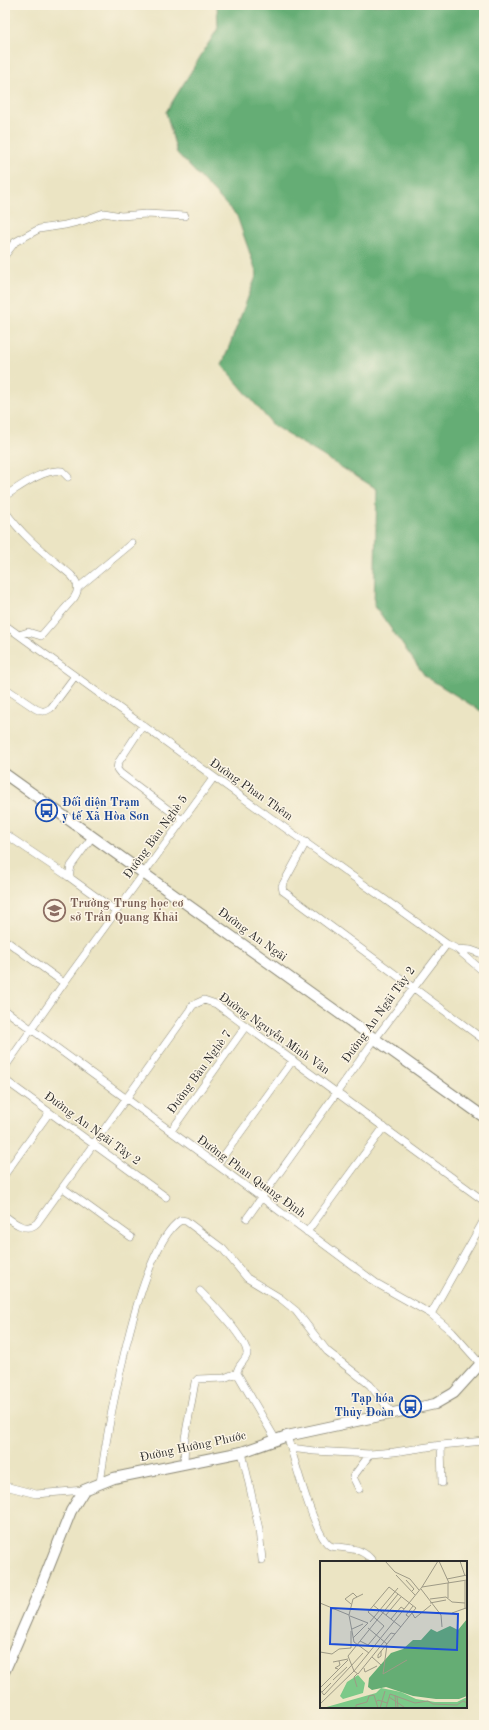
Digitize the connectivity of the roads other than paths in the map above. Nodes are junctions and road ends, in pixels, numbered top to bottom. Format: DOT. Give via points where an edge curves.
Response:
graph roads {
  1 [pos="185,216"];
  2 [pos="5,255"];
  3 [pos="68,477"];
  4 [pos="5,496"];
  5 [pos="5,511"];
  6 [pos="132,543"];
  7 [pos="79,587"];
  8 [pos="5,625"];
  9 [pos="19,635"];
  10 [pos="41,636"];
  11 [pos="34,646"];
  12 [pos="75,676"];
  13 [pos="5,688"];
  14 [pos="143,725"];
  15 [pos="5,775"];
  16 [pos="214,777"];
  17 [pos="182,820"];
  18 [pos="5,834"];
  19 [pos="92,837"];
  20 [pos="306,842"];
  21 [pos="144,873"];
  22 [pos="69,877"];
  23 [pos="116,911"];
  24 [pos="5,940"];
  25 [pos="447,944"];
  26 [pos="457,949"];
  27 [pos="484,953"];
  28 [pos="484,972"];
  29 [pos="64,983"];
  30 [pos="413,987"];
  31 [pos="5,1010"];
  32 [pos="246,1026"];
  33 [pos="32,1030"];
  34 [pos="375,1039"];
  35 [pos="484,1040"];
  36 [pos="293,1060"];
  37 [pos="5,1067"];
  38 [pos="5,1080"];
  39 [pos="337,1092"];
  40 [pos="127,1099"];
  41 [pos="49,1113"];
  42 [pos="484,1117"];
  43 [pos="384,1127"];
  44 [pos="171,1131"];
  45 [pos="94,1144"];
  46 [pos="217,1165"];
  47 [pos="5,1174"];
  48 [pos="63,1188"];
  49 [pos="166,1197"];
  50 [pos="262,1198"];
  51 [pos="484,1201"];
  52 [pos="5,1216"];
  53 [pos="247,1218"];
  54 [pos="484,1220"];
  55 [pos="307,1232"];
  56 [pos="131,1237"];
  57 [pos="200,1290"];
  58 [pos="431,1314"];
  59 [pos="483,1364"];
  60 [pos="237,1373"];
  61 [pos="392,1413"];
  62 [pos="288,1436"];
  63 [pos="276,1440"];
  64 [pos="484,1441"];
  65 [pos="441,1445"];
  66 [pos="291,1448"];
  67 [pos="242,1452"];
  68 [pos="370,1454"];
  69 [pos="184,1463"];
  70 [pos="442,1483"];
  71 [pos="100,1484"];
  72 [pos="5,1486"];
  73 [pos="358,1489"];
  74 [pos="84,1490"];
  75 [pos="262,1560"];
  76 [pos="372,1561"];
  77 [pos="5,1670"];
  1 -- 2 [label="street" via="121,216 104,213 65,225 39,229 15,242"];
  3 -- 4 [label="street" via="62,471 51,472 33,479"];
  5 -- 7 [label="street" via="28,540 71,575"];
  6 -- 7 [label="street"];
  7 -- 10 [label="street" via="78,593"];
  8 -- 9 [label="street, Đường Phan Thêm"];
  9 -- 10 [label="street" via="28,632"];
  9 -- 11 [label="street, Đường Phan Thêm"];
  10 -- 11 [label="street"];
  11 -- 12 [label="street, Đường Phan Thêm"];
  12 -- 13 [label="street" via="51,708 41,712"];
  12 -- 14 [label="street, Đường Phan Thêm"];
  14 -- 16 [label="street, Đường Phan Thêm"];
  14 -- 17 [label="street" via="118,763 117,769"];
  15 -- 19 [label="main road, Đường An Ngãi"];
  16 -- 17 [label="street, Đường Bàu Nghè 5"];
  16 -- 20 [label="street, Đường Phan Thêm"];
  17 -- 21 [label="street, Đường Bàu Nghè 5"];
  18 -- 22 [label="street"];
  19 -- 21 [label="main road, Đường An Ngãi"];
  19 -- 22 [label="street" via="72,866"];
  20 -- 25 [label="street, Đường Phan Thêm"];
  20 -- 30 [label="street" via="282,886 283,891"];
  21 -- 23 [label="street, Đường Bàu Nghè 5"];
  21 -- 34 [label="main road, Đường An Ngãi"];
  22 -- 23 [label="street"];
  23 -- 29 [label="street, Đường Bàu Nghè 5"];
  24 -- 29 [label="street"];
  25 -- 26 [label="street, Đường Phan Thêm"];
  25 -- 30 [label="street, Đường An Ngãi Tây 2"];
  26 -- 27 [label="street"];
  26 -- 28 [label="street, Đường Phan Thêm"];
  29 -- 33 [label="street, Đường Bàu Nghè 5"];
  30 -- 34 [label="street, Đường An Ngãi Tây 2"];
  30 -- 35 [label="street"];
  31 -- 33 [label="street, Đường Phan Quang Định"];
  32 -- 36 [label="street, Đường Nguyễn Minh Vân"];
  32 -- 40 [label="street, Đường Nguyễn Minh Vân" via="210,1001 193,1005"];
  32 -- 44 [label="street, Đường Bàu Nghè 7"];
  33 -- 37 [label="street, Đường Bàu Nghè 5"];
  33 -- 40 [label="street, Đường Phan Quang Định"];
  34 -- 39 [label="street, Đường An Ngãi Tây 2"];
  34 -- 42 [label="main road, Đường An Ngãi"];
  36 -- 39 [label="street, Đường Nguyễn Minh Vân"];
  36 -- 46 [label="street"];
  38 -- 41 [label="street, Đường An Ngãi Tây 2"];
  39 -- 43 [label="street, Đường Nguyễn Minh Vân"];
  39 -- 50 [label="street, Đường An Ngãi Tây 2"];
  40 -- 44 [label="street, Đường Phan Quang Định"];
  40 -- 45 [label="street, Đường Nguyễn Minh Vân"];
  41 -- 45 [label="street, Đường An Ngãi Tây 2"];
  41 -- 47 [label="street"];
  43 -- 51 [label="street, Đường Nguyễn Minh Vân"];
  43 -- 55 [label="street"];
  44 -- 46 [label="street, Đường Phan Quang Định"];
  45 -- 48 [label="street, Đường Nguyễn Minh Vân"];
  45 -- 49 [label="street, Đường An Ngãi Tây 2"];
  46 -- 50 [label="street, Đường Phan Quang Định"];
  48 -- 52 [label="street, Đường Nguyễn Minh Vân" via="37,1223 30,1228 21,1226"];
  48 -- 56 [label="street"];
  50 -- 53 [label="street, Đường An Ngãi Tây 2"];
  50 -- 55 [label="street, Đường Phan Quang Định"];
  54 -- 58 [label="street"];
  55 -- 58 [label="street, Đường Phan Quang Định" via="376,1283"];
  57 -- 60 [label="street" via="226,1318 246,1349 246,1357"];
  58 -- 59 [label="street, Đường Phan Quang Định"];
  59 -- 61 [label="main road, Đường Hưởng Phước" via="454,1393 435,1404"];
  60 -- 63 [label="street"];
  60 -- 69 [label="street" via="224,1378 198,1379 195,1382 185,1438"];
  61 -- 62 [label="main road, Đường Hưởng Phước"];
  61 -- 71 [label="street" via="370,1385 327,1351 296,1311 247,1278 223,1249 186,1221 181,1220 161,1243 138,1304 111,1409"];
  62 -- 63 [label="main road, Đường Hưởng Phước"];
  62 -- 66 [label="street"];
  63 -- 67 [label="main road, Đường Hưởng Phước"];
  64 -- 65 [label="street"];
  65 -- 68 [label="street"];
  65 -- 70 [label="street"];
  66 -- 68 [label="street"];
  66 -- 76 [label="street" via="313,1516 326,1541 330,1546 368,1555"];
  67 -- 69 [label="main road, Đường Hưởng Phước"];
  67 -- 75 [label="street" via="259,1529"];
  68 -- 73 [label="street" via="353,1477"];
  69 -- 71 [label="main road, Đường Hưởng Phước" via="114,1478"];
  71 -- 74 [label="main road, Đường Hưởng Phước"];
  72 -- 74 [label="street" via="36,1494"];
  74 -- 77 [label="main road" via="71,1510"];
}
